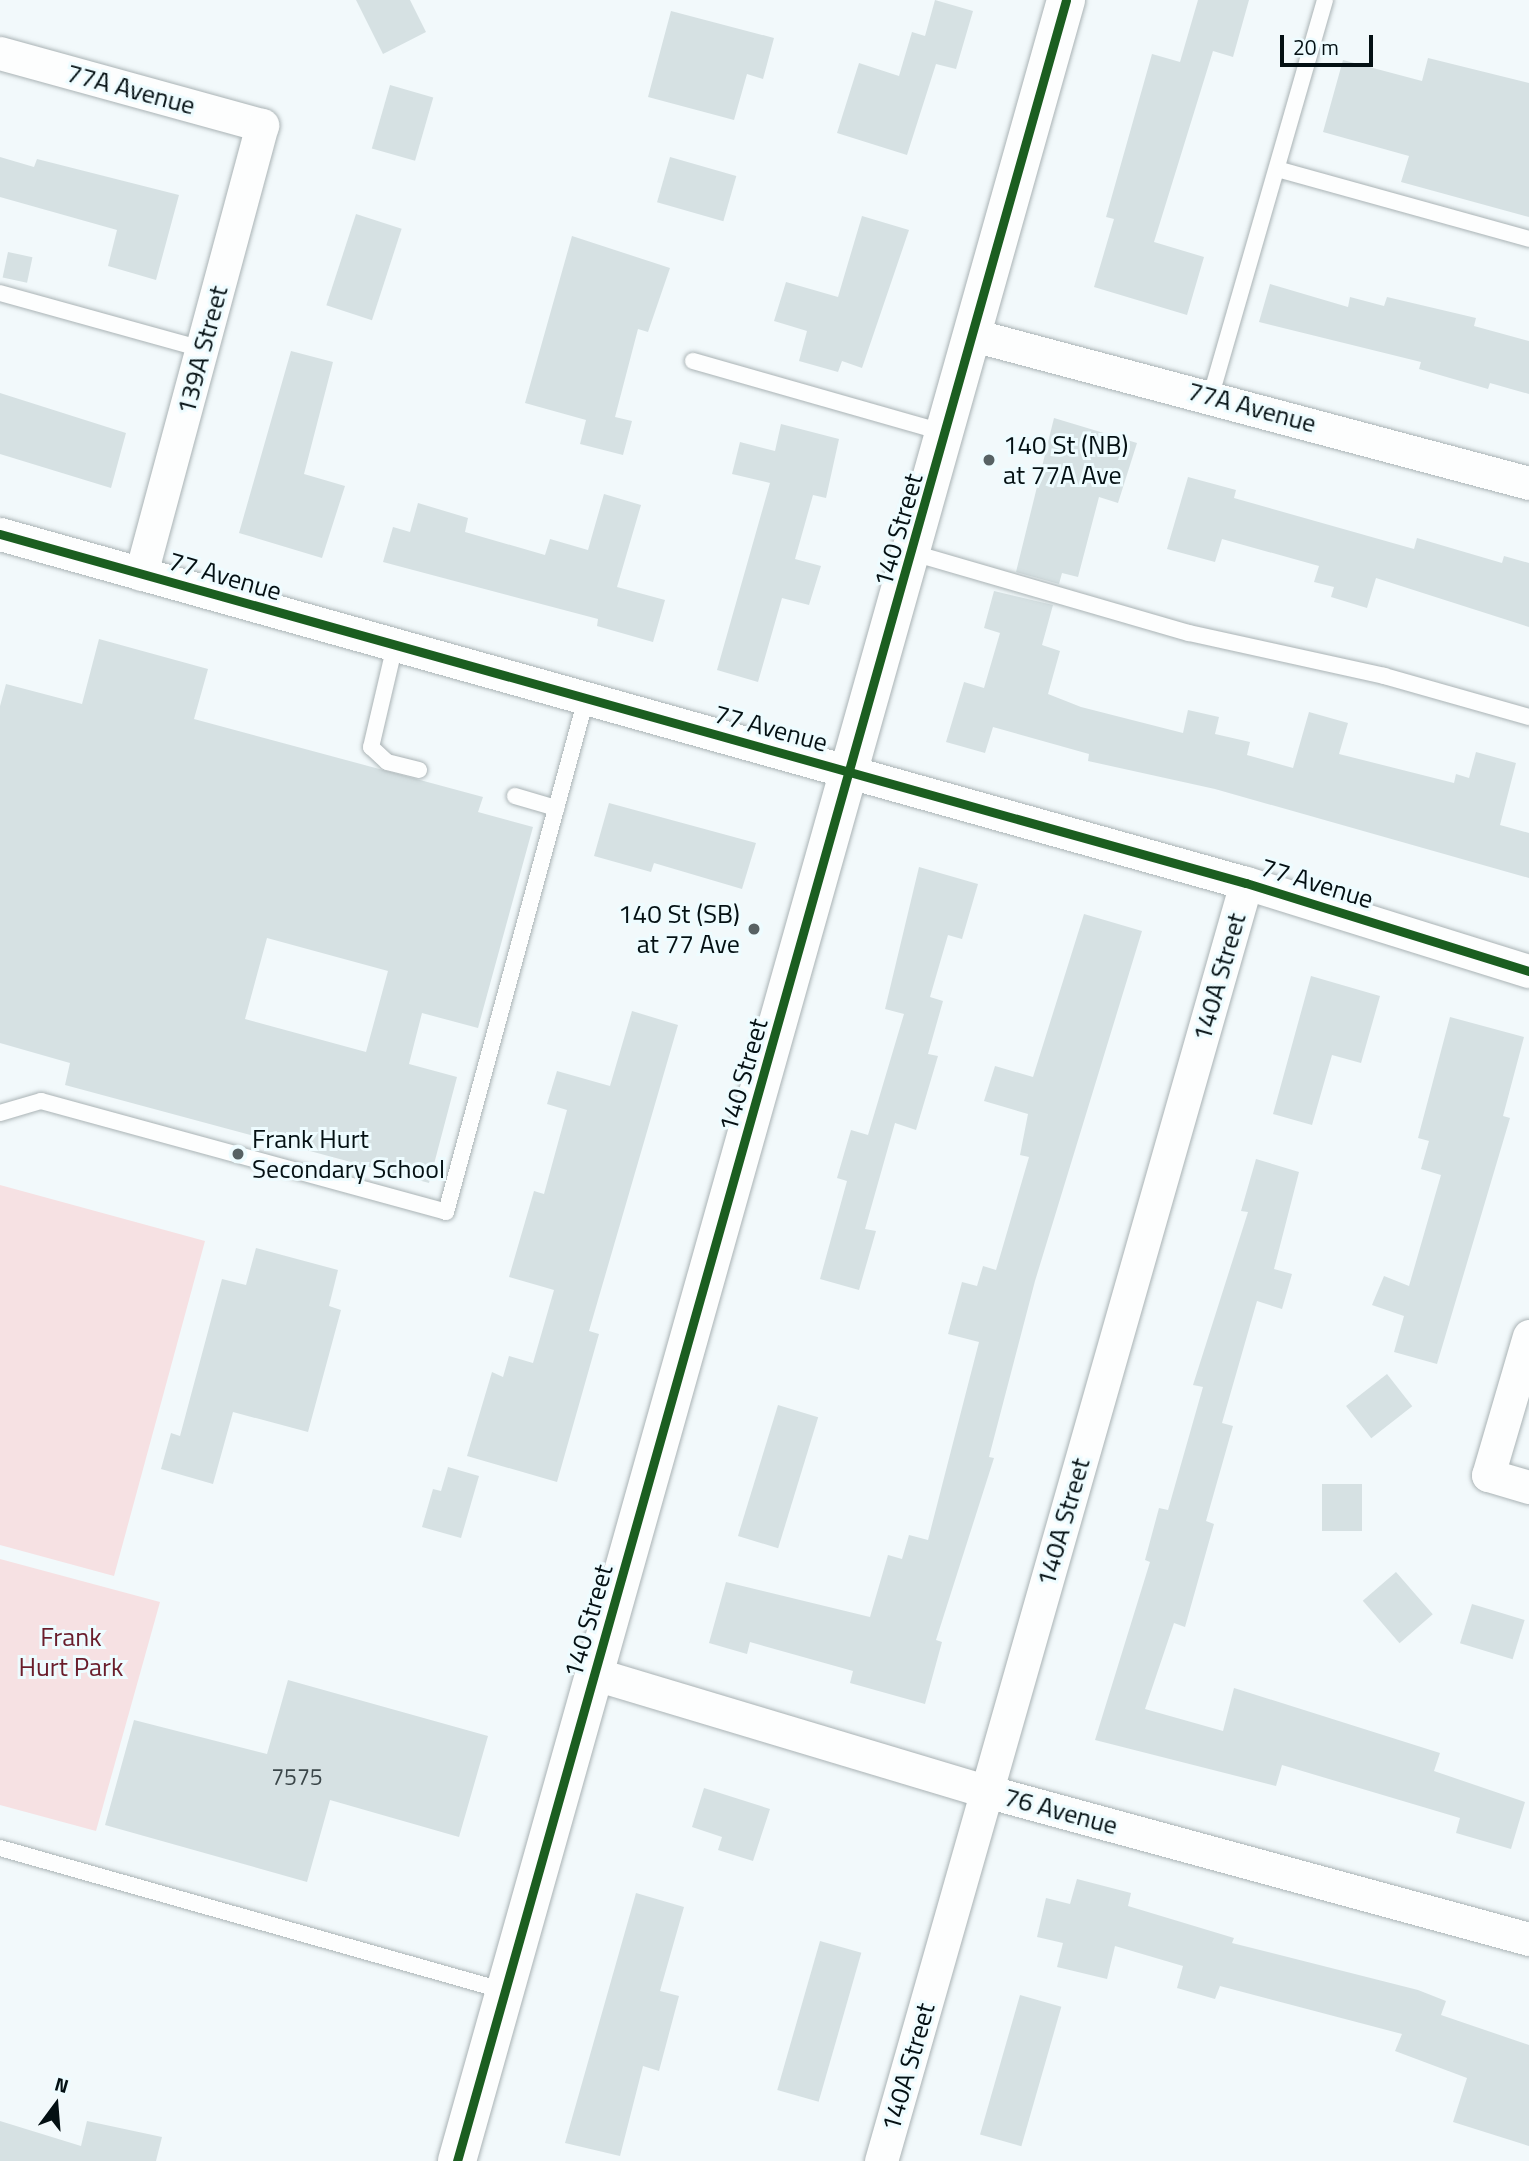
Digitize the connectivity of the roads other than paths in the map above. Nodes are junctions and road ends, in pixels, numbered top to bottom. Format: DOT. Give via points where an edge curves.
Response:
graph roads {
  1 [pos="1066,0"];
  2 [pos="1325,0"];
  3 [pos="0,53"];
  4 [pos="262,125"];
  5 [pos="1277,169"];
  6 [pos="1529,239"];
  7 [pos="0,293"];
  8 [pos="973,335"];
  9 [pos="202,349"];
  10 [pos="693,361"];
  11 [pos="1211,395"];
  12 [pos="946,433"];
  13 [pos="1529,483"];
  14 [pos="0,534"];
  15 [pos="913,553"];
  16 [pos="141,574"];
  17 [pos="395,645"];
  18 [pos="586,699"];
  19 [pos="1529,717"];
  20 [pos="419,770"];
  21 [pos="851,771"];
  22 [pos="514,796"];
  23 [pos="556,808"];
  24 [pos="1246,883"];
  25 [pos="1529,971"];
  26 [pos="0,1113"];
  27 [pos="1529,1336"];
  28 [pos="1529,1487"];
  29 [pos="595,1674"];
  30 [pos="986,1791"];
  31 [pos="0,1848"];
  32 [pos="1529,1939"];
  33 [pos="505,1991"];
  34 [pos="457,2161"];
  35 [pos="881,2161"];
  1 -- 8 [label="main road, 140 Street"];
  2 -- 5 [label="lane"];
  3 -- 4 [label="street, 77A Avenue"];
  4 -- 9 [label="street, 139A Street"];
  5 -- 6 [label="lane"];
  5 -- 11 [label="lane"];
  7 -- 9 [label="lane"];
  8 -- 11 [label="street, 77A Avenue"];
  8 -- 12 [label="main road, 140 Street"];
  9 -- 16 [label="street, 139A Street"];
  10 -- 12 [label="lane"];
  11 -- 13 [label="street, 77A Avenue"];
  12 -- 15 [label="main road, 140 Street"];
  14 -- 16 [label="street, 77 Avenue"];
  15 -- 19 [label="lane" via="1189,632 1384,676"];
  15 -- 21 [label="main road, 140 Street"];
  16 -- 17 [label="street, 77 Avenue"];
  17 -- 18 [label="street, 77 Avenue"];
  17 -- 20 [label="lane" via="371,747 387,762"];
  18 -- 21 [label="street, 77 Avenue"];
  18 -- 23 [label="lane"];
  21 -- 24 [label="street, 77 Avenue"];
  21 -- 29 [label="main road, 140 Street"];
  22 -- 23 [label="lane"];
  23 -- 26 [label="lane" via="446,1212 41,1101"];
  24 -- 25 [label="street, 77 Avenue"];
  24 -- 30 [label="street, 140A Street"];
  27 -- 28 [label="street" via="1488,1475"];
  29 -- 30 [label="street, 76 Avenue"];
  29 -- 33 [label="main road, 140 Street"];
  30 -- 32 [label="street, 76 Avenue"];
  30 -- 35 [label="street, 140A Street"];
  31 -- 33 [label="lane"];
  33 -- 34 [label="main road, 140 Street"];
}
